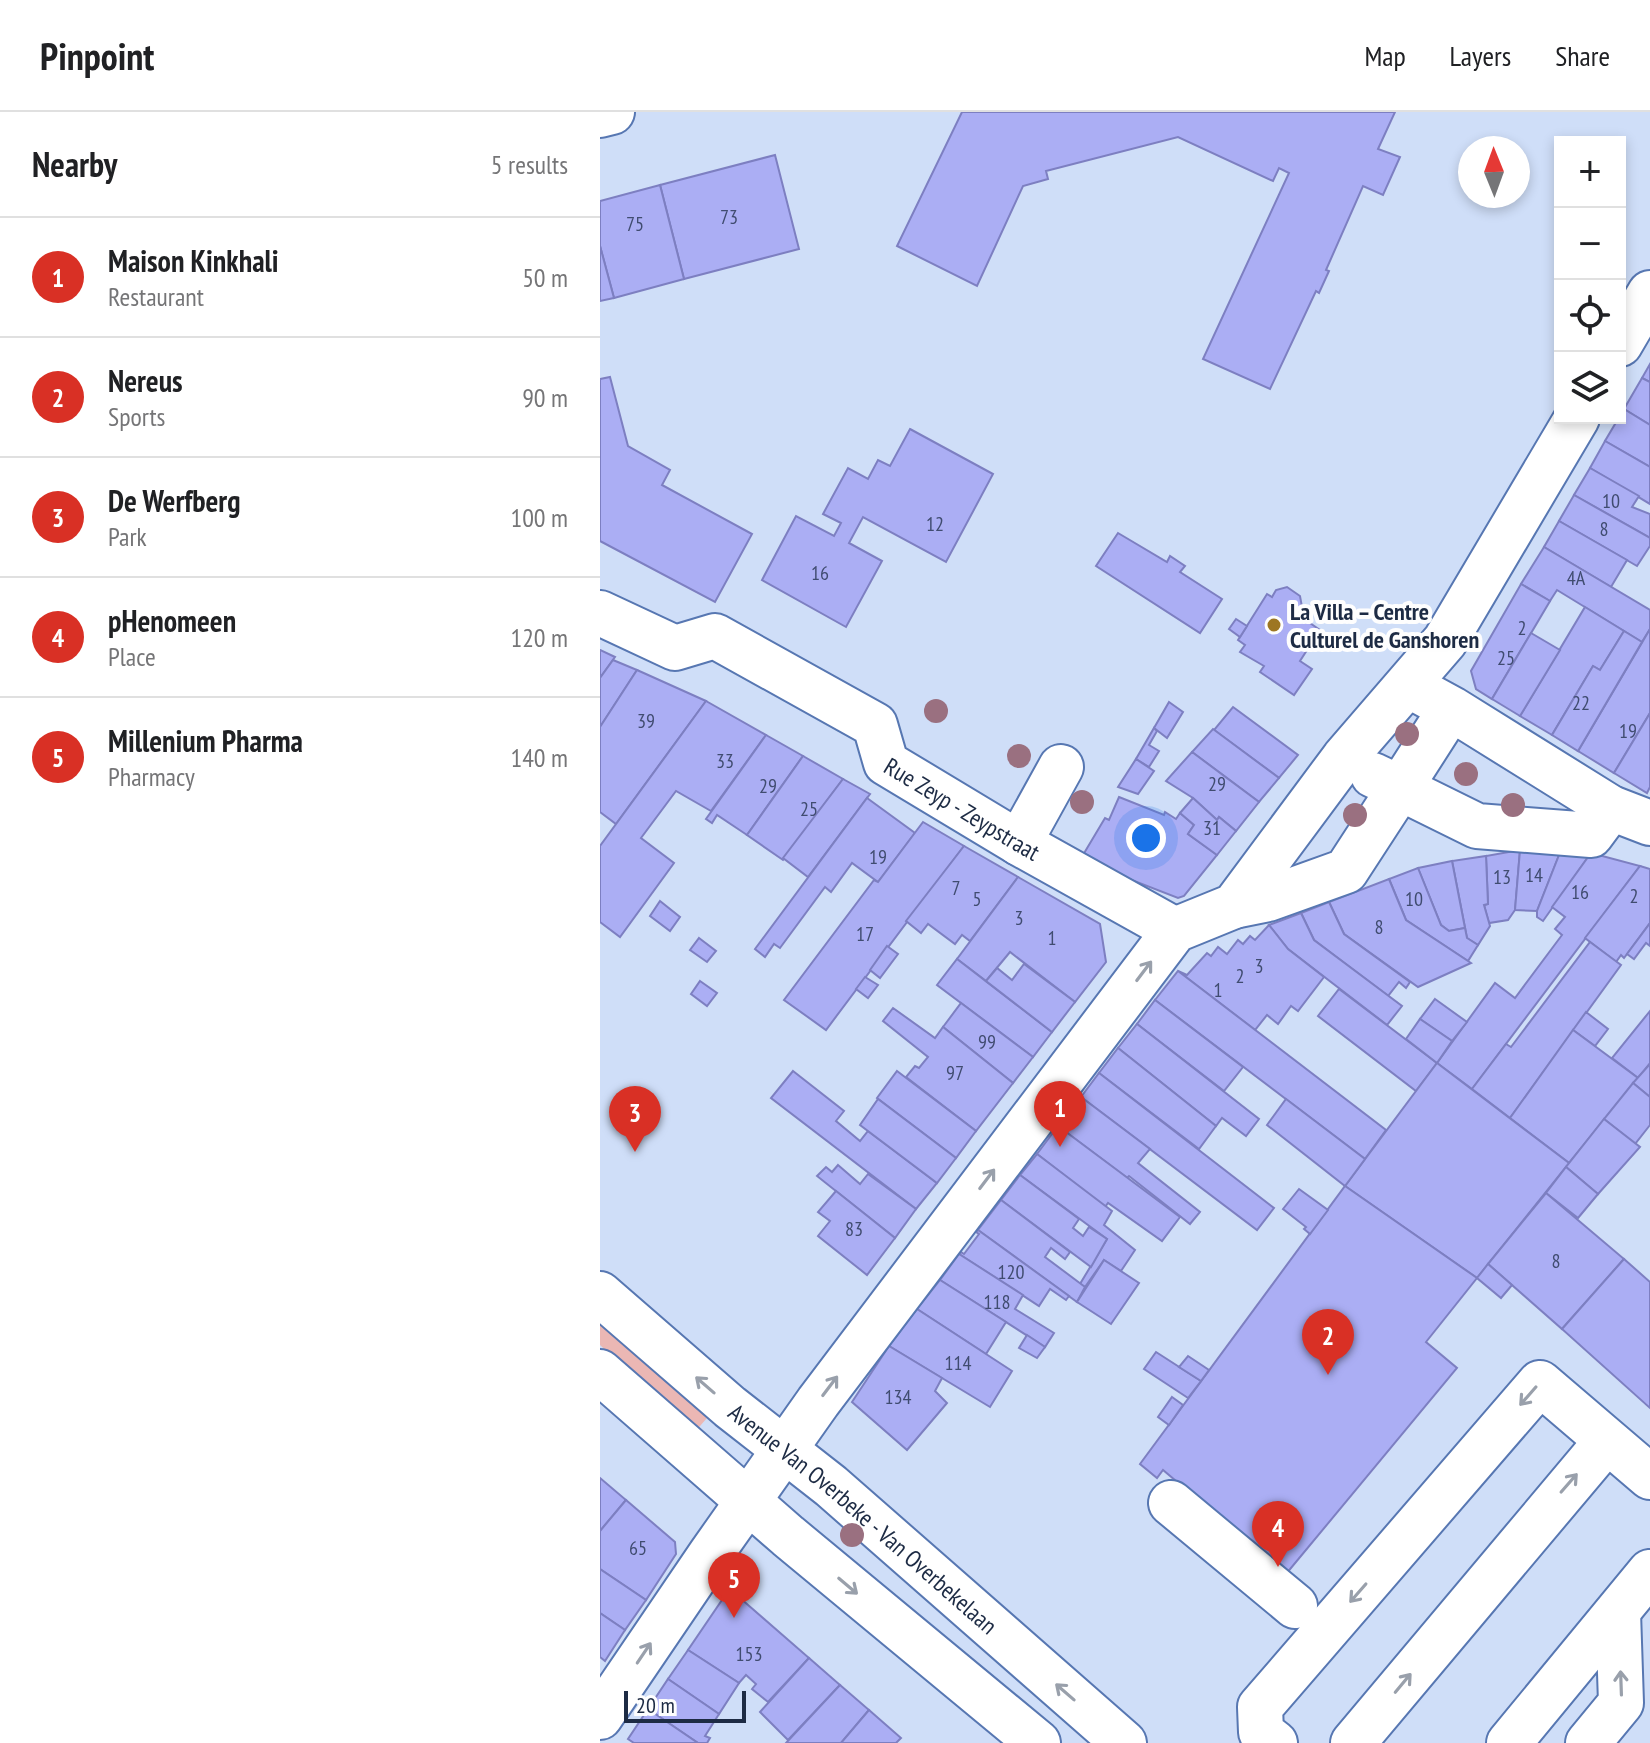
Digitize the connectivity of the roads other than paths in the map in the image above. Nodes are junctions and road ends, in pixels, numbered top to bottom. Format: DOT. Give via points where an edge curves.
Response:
graph roads {
  1 [pos="612,112"];
  2 [pos="600,115"];
  3 [pos="1650,293"];
  4 [pos="1626,334"];
  5 [pos="1573,424"];
  6 [pos="600,613"];
  7 [pos="1408,685"];
  8 [pos="1441,724"];
  9 [pos="1061,767"];
  10 [pos="1381,779"];
  11 [pos="1630,816"];
  12 [pos="1019,843"];
  13 [pos="1234,906"];
  14 [pos="1175,930"];
  15 [pos="600,1294"];
  16 [pos="600,1372"];
  17 [pos="1606,1442"];
  18 [pos="784,1449"];
  19 [pos="1650,1477"];
  20 [pos="747,1501"];
  21 [pos="1171,1503"];
  22 [pos="1650,1572"];
  23 [pos="1295,1606"];
  24 [pos="1618,1612"];
  25 [pos="600,1717"];
  26 [pos="1038,1743"];
  27 [pos="1124,1743"];
  28 [pos="1275,1743"];
  29 [pos="1353,1743"];
  30 [pos="1509,1743"];
  31 [pos="1588,1743"];
  1 -- 2 [label="street"];
  3 -- 4 [label="street"];
  5 -- 7 [label="street" via="1445,641"];
  6 -- 12 [label="street, Rue Zeyp - Zeypstraat" via="675,648 715,636 875,725 886,763"];
  7 -- 11 [label="street"];
  7 -- 13 [label="street" via="1344,758"];
  8 -- 10 [label="street"];
  9 -- 12 [label="street"];
  10 -- 11 [label="street" via="1477,826 1591,835"];
  10 -- 13 [label="street" via="1346,871"];
  12 -- 14 [label="street, Rue Zeyp - Zeypstraat"];
  13 -- 14 [label="street"];
  18 -- 14 [label="street, one-way"];
  18 -- 15 [label="street, Avenue Van Overbeke - Van Overbekelaan, one-way"];
  16 -- 20 [label="street"];
  17 -- 19 [label="street"];
  17 -- 28 [label="street, one-way" via="1540,1383 1260,1707 1261,1732"];
  29 -- 17 [label="street, one-way"];
  18 -- 20 [label="street"];
  27 -- 18 [label="street, Avenue Van Overbeke - Van Overbekelaan, one-way"];
  25 -- 20 [label="street, one-way"];
  20 -- 26 [label="street, one-way"];
  21 -- 23 [label="street"];
  22 -- 24 [label="street"];
  24 -- 30 [label="street"];
  31 -- 24 [label="street, one-way" via="1621,1703"];
}
